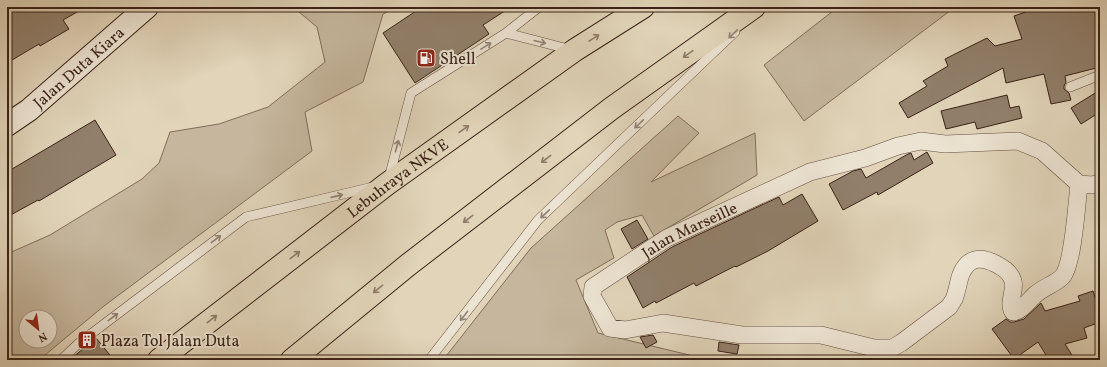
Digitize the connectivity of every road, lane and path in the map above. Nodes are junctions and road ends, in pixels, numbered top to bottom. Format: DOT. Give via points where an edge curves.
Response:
graph roads {
  1 [pos="147,7"];
  2 [pos="540,7"];
  3 [pos="644,7"];
  4 [pos="754,7"];
  5 [pos="761,7"];
  6 [pos="506,33"];
  7 [pos="575,50"];
  8 [pos="1100,75"];
  9 [pos="1070,88"];
  10 [pos="7,125"];
  11 [pos="1100,183"];
  12 [pos="387,184"];
  13 [pos="1079,184"];
  14 [pos="292,359"];
  15 [pos="61,360"];
  16 [pos="159,360"];
  17 [pos="429,360"];
  1 -- 10 [label="main road, Jalan Duta Kiara" via="28,110"];
  2 -- 6 [label="lane"];
  7 -- 3 [label="highway, Lebuhraya NKVE, one-way"];
  4 -- 14 [label="highway, one-way" via="612,108 408,265"];
  5 -- 17 [label="lane, one-way" via="538,220"];
  6 -- 7 [label="lane, one-way"];
  12 -- 6 [label="lane, one-way" via="411,93"];
  12 -- 7 [label="highway, Lebuhraya NKVE, one-way"];
  8 -- 9 [label="lane"];
  11 -- 13 [label="street"];
  15 -- 12 [label="lane, one-way" via="79,342 246,217"];
  16 -- 12 [label="highway, Lebuhraya NKVE, one-way"];
  13 -- 13 [label="street, Jalan Marseille" via="1042,151 1018,141 945,144 921,142 898,146 865,158 810,172 674,234 593,286 592,296 610,328 625,330 663,323 742,335 820,335 874,348 892,348 901,344 949,307 962,271 975,260 986,259 1004,268 1012,277 1014,283 1010,307 1013,312 1018,311 1038,293 1062,277 1070,252"];
}
